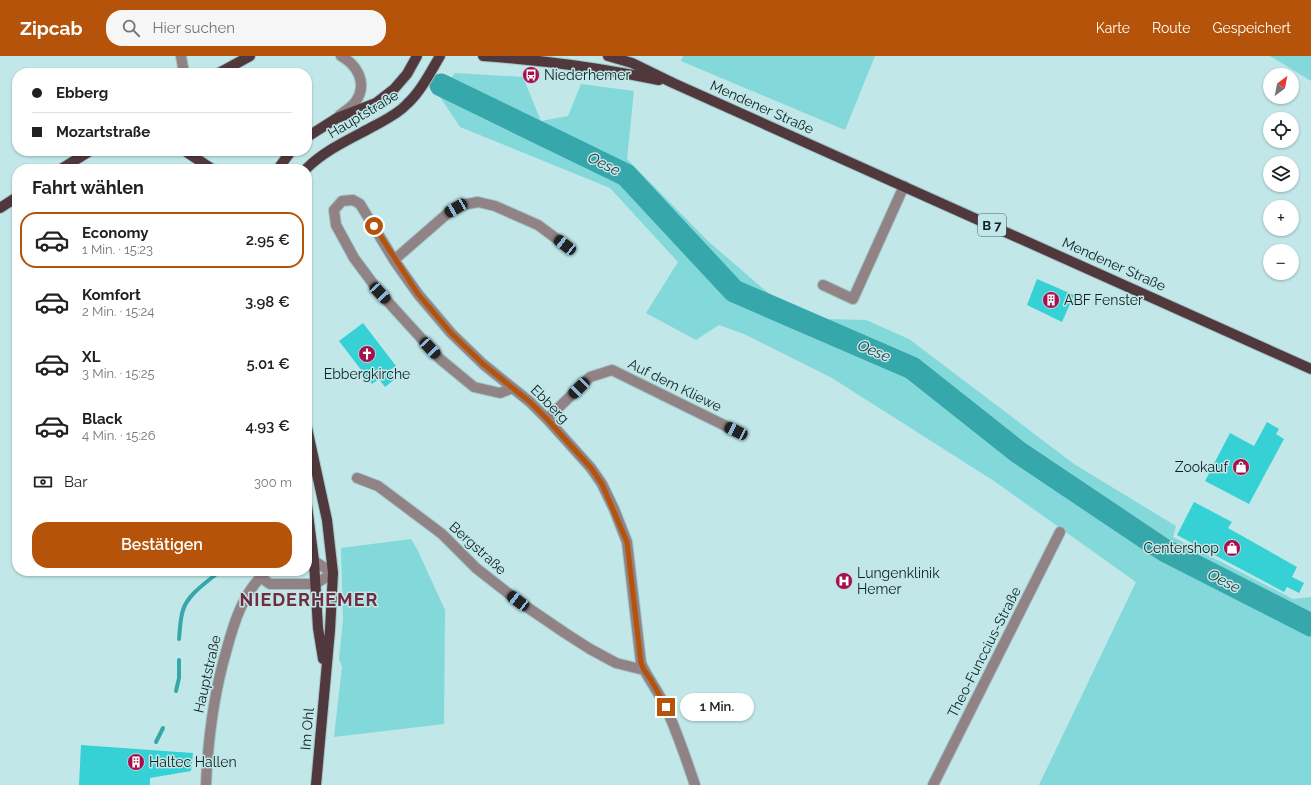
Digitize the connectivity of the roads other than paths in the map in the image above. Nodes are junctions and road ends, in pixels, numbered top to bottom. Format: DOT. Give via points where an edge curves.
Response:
graph roads {
  1 [pos="181,56"];
  2 [pos="250,56"];
  3 [pos="341,56"];
  4 [pos="417,56"];
  5 [pos="440,56"];
  6 [pos="483,56"];
  7 [pos="608,56"];
  8 [pos="183,68"];
  9 [pos="228,68"];
  10 [pos="673,83"];
  11 [pos="337,118"];
  12 [pos="312,134"];
  13 [pos="82,156"];
  14 [pos="192,156"];
  15 [pos="70,164"];
  16 [pos="204,164"];
  17 [pos="311,164"];
  18 [pos="904,186"];
  19 [pos="12,200"];
  20 [pos="0,208"];
  21 [pos="565,245"];
  22 [pos="394,260"];
  23 [pos="823,285"];
  24 [pos="1311,369"];
  25 [pos="513,388"];
  26 [pos="547,419"];
  27 [pos="736,431"];
  28 [pos="312,451"];
  29 [pos="357,478"];
  30 [pos="1060,532"];
  31 [pos="312,562"];
  32 [pos="312,566"];
  33 [pos="333,573"];
  34 [pos="260,576"];
  35 [pos="264,576"];
  36 [pos="316,584"];
  37 [pos="644,670"];
  38 [pos="325,675"];
  39 [pos="206,785"];
  40 [pos="316,785"];
  41 [pos="695,785"];
  42 [pos="933,785"];
  1 -- 8 [label="street"];
  2 -- 9 [label="main road"];
  3 -- 11 [label="street, Hauptstraße" via="358,71 361,85 357,100"];
  4 -- 11 [label="main road, Hauptstraße" via="407,74 376,104"];
  5 -- 17 [label="main road, Hauptstraße" via="421,88 407,105 328,151"];
  6 -- 10 [label="main road, B 7" via="585,66"];
  7 -- 10 [label="main road, Mendener Straße / B 7" via="632,63"];
  10 -- 18 [label="main road, Mendener Straße / B 7"];
  11 -- 12 [label="main road, Hauptstraße"];
  13 -- 15 [label="main road"];
  14 -- 16 [label="main road"];
  18 -- 23 [label="street" via="853,299"];
  18 -- 24 [label="main road, Mendener Straße / B 7"];
  19 -- 20 [label="main road"];
  21 -- 22 [label="street" via="538,225 495,206 478,202 462,205 448,212"];
  22 -- 25 [label="street, Ebberg" via="418,294 451,333"];
  22 -- 25 [label="street, Ebberg" via="360,204 353,200 342,201 334,210 336,226 354,258 380,293 440,359 474,387 500,393"];
  25 -- 26 [label="street, Ebberg"];
  26 -- 27 [label="street, Auf dem Kliewe" via="590,377 612,370"];
  26 -- 37 [label="street, Ebberg" via="602,484 627,542 641,663"];
  28 -- 33 [label="main road" via="327,520"];
  29 -- 37 [label="street, Bergstraße" via="378,486 442,534 476,568 565,634 616,663"];
  30 -- 42 [label="street, Theo-Funccius-Straße"];
  31 -- 33 [label="street"];
  32 -- 36 [label="main road"];
  33 -- 36 [label="street"];
  33 -- 38 [label="main road, Im Ohl"];
  34 -- 39 [label="street, Hauptstraße" via="244,600 233,625 218,682 211,720"];
  35 -- 36 [label="street, Hauptstraße" via="270,584"];
  36 -- 38 [label="main road, Im Ohl" via="318,628"];
  37 -- 41 [label="street, Ebberg" via="666,707"];
  38 -- 40 [label="main road, Im Ohl"];
}
